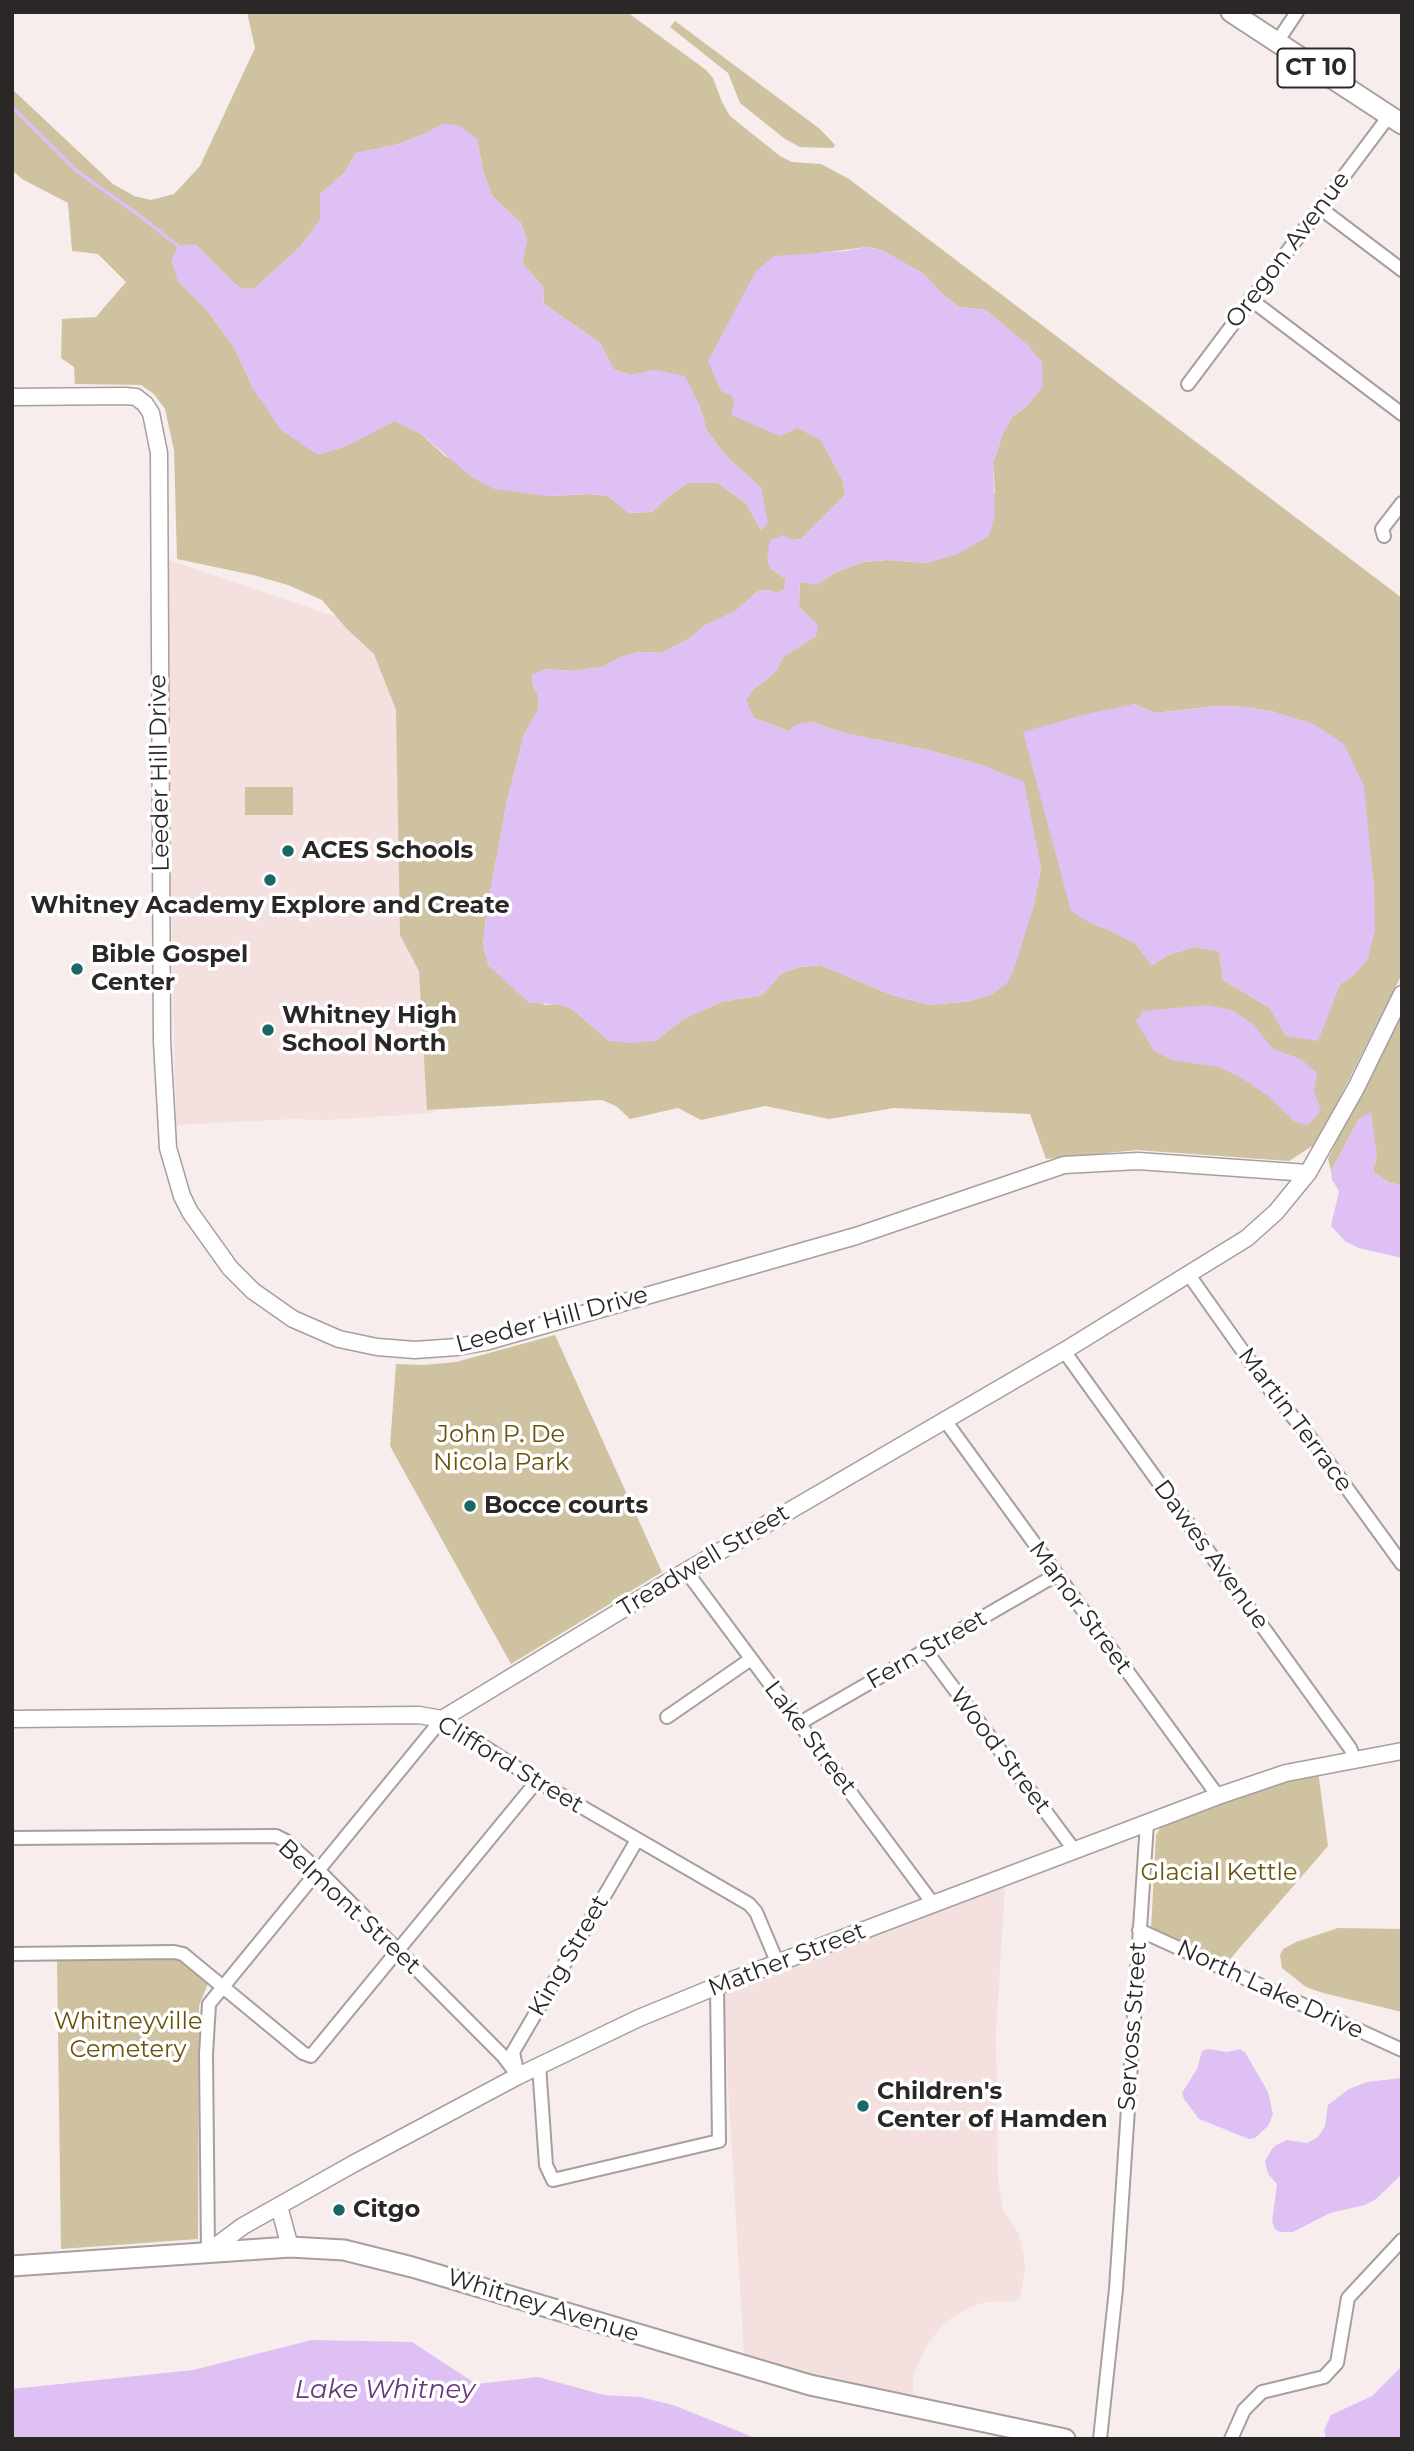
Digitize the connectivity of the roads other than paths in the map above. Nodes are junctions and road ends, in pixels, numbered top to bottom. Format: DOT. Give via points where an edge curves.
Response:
graph roads {
  1 [pos="1231,12"];
  2 [pos="1297,12"];
  3 [pos="1277,42"];
  4 [pos="1397,119"];
  5 [pos="1320,208"];
  6 [pos="1402,270"];
  7 [pos="1250,299"];
  8 [pos="1188,384"];
  9 [pos="12,397"];
  10 [pos="1402,414"];
  11 [pos="1402,503"];
  12 [pos="1384,536"];
  13 [pos="1402,994"];
  14 [pos="1308,1173"];
  15 [pos="1189,1275"];
  16 [pos="1064,1351"];
  17 [pos="944,1419"];
  18 [pos="1402,1564"];
  19 [pos="686,1571"];
  20 [pos="1056,1575"];
  21 [pos="926,1651"];
  22 [pos="751,1659"];
  23 [pos="667,1717"];
  24 [pos="12,1719"];
  25 [pos="442,1719"];
  26 [pos="798,1724"];
  27 [pos="1402,1751"];
  28 [pos="1355,1760"];
  29 [pos="537,1781"];
  30 [pos="1218,1796"];
  31 [pos="1147,1823"];
  32 [pos="12,1838"];
  33 [pos="637,1840"];
  34 [pos="1075,1851"];
  35 [pos="317,1870"];
  36 [pos="934,1905"];
  37 [pos="1139,1930"];
  38 [pos="398,1950"];
  39 [pos="12,1954"];
  40 [pos="778,1964"];
  41 [pos="717,1986"];
  42 [pos="222,1987"];
  43 [pos="1402,2050"];
  44 [pos="539,2066"];
  45 [pos="517,2076"];
  46 [pos="279,2206"];
  47 [pos="1402,2239"];
  48 [pos="290,2247"];
  49 [pos="208,2252"];
  50 [pos="12,2266"];
  51 [pos="1065,2439"];
  52 [pos="1100,2439"];
  53 [pos="1231,2439"];
  1 -- 3 [label="main road, CT 10"];
  2 -- 3 [label="street"];
  3 -- 4 [label="main road, CT 10"];
  4 -- 5 [label="street, Oregon Avenue"];
  5 -- 6 [label="street"];
  5 -- 7 [label="street, Oregon Avenue"];
  7 -- 8 [label="street, Oregon Avenue"];
  7 -- 10 [label="street"];
  9 -- 14 [label="street, Leeder Hill Drive" via="136,397 151,412 159,453 162,1041 168,1148 190,1212 230,1268 293,1319 339,1339 377,1348 457,1347 856,1236 1064,1165 1138,1161"];
  11 -- 12 [label="street" via="1382,528"];
  13 -- 14 [label="street, Treadwell Street"];
  14 -- 15 [label="street, Treadwell Street" via="1262,1226"];
  15 -- 16 [label="street, Treadwell Street"];
  15 -- 18 [label="street, Martin Terrace"];
  16 -- 17 [label="street, Treadwell Street"];
  16 -- 28 [label="street, Dawes Avenue"];
  17 -- 19 [label="street, Treadwell Street"];
  17 -- 20 [label="street, Manor Street"];
  19 -- 22 [label="street, Lake Street"];
  19 -- 25 [label="street, Treadwell Street"];
  20 -- 21 [label="street, Fern Street"];
  20 -- 30 [label="street, Manor Street"];
  21 -- 26 [label="street, Fern Street"];
  21 -- 34 [label="street, Wood Street"];
  22 -- 23 [label="street"];
  22 -- 26 [label="street, Lake Street"];
  24 -- 25 [label="street, Clifford Street" via="419,1715"];
  25 -- 29 [label="street, Clifford Street"];
  25 -- 35 [label="street, Treadwell Street"];
  26 -- 36 [label="street, Lake Street"];
  27 -- 28 [label="street, Mather Street"];
  28 -- 30 [label="street, Mather Street" via="1286,1773"];
  29 -- 33 [label="street, Clifford Street"];
  29 -- 38 [label="street"];
  30 -- 31 [label="street, Mather Street"];
  31 -- 34 [label="street, Mather Street"];
  31 -- 37 [label="street, Servoss Street"];
  32 -- 35 [label="street, Belmont Street" via="268,1835 286,1841"];
  33 -- 40 [label="street, Clifford Street" via="749,1904"];
  33 -- 45 [label="street, King Street" via="513,2052"];
  34 -- 36 [label="street, Mather Street"];
  35 -- 38 [label="street, Belmont Street"];
  35 -- 42 [label="street, Treadwell Street"];
  36 -- 40 [label="street, Mather Street"];
  37 -- 43 [label="street, North Lake Drive"];
  37 -- 52 [label="street, Servoss Street" via="1116,2280"];
  38 -- 42 [label="street" via="311,2056"];
  38 -- 45 [label="street, Belmont Street" via="503,2056"];
  39 -- 42 [label="street" via="174,1952 183,1954"];
  40 -- 41 [label="street, Mather Street"];
  41 -- 44 [label="street, Mather Street"];
  41 -- 44 [label="street" via="719,2141 553,2180 546,2165"];
  42 -- 49 [label="street, Treadwell Street" via="209,2004 207,2024"];
  44 -- 45 [label="street, Mather Street"];
  45 -- 46 [label="street, Mather Street"];
  46 -- 48 [label="street"];
  46 -- 49 [label="street, Mather Street"];
  47 -- 53 [label="street" via="1348,2298 1336,2363 1324,2377 1262,2392 1244,2410"];
  48 -- 49 [label="main road, Whitney Avenue"];
  48 -- 51 [label="main road, Whitney Avenue" via="371,2255 810,2385"];
  49 -- 50 [label="main road, Whitney Avenue"];
}
